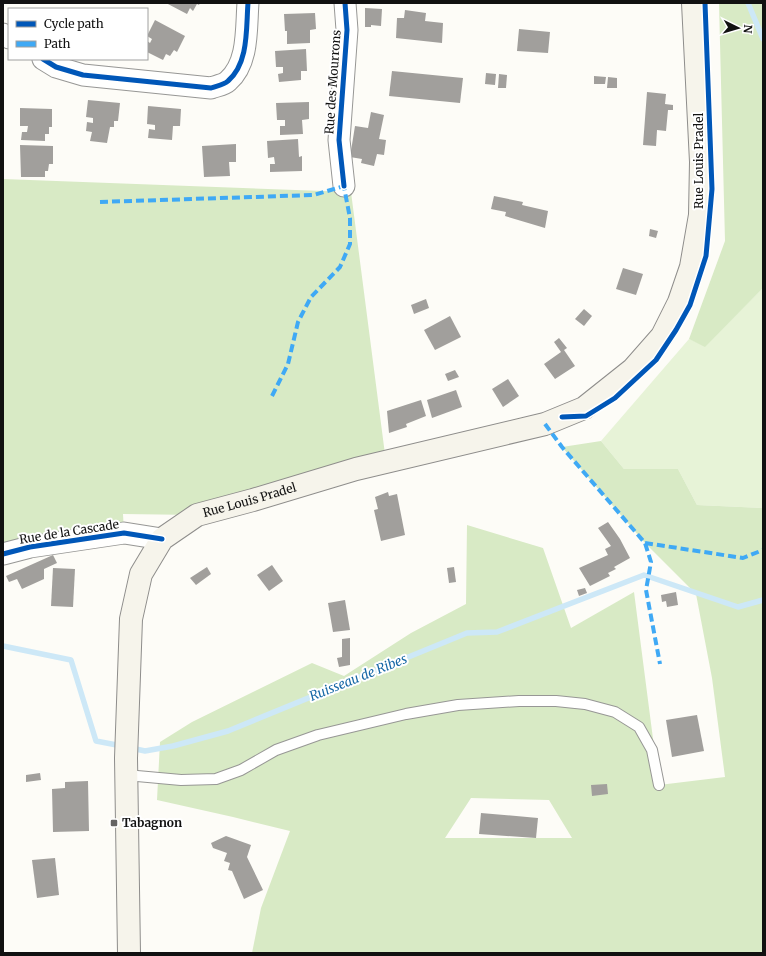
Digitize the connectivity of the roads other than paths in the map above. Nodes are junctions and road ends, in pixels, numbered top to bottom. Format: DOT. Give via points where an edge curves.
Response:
graph roads {
  1 [pos="248,3"];
  2 [pos="345,3"];
  3 [pos="693,3"];
  4 [pos="45,60"];
  5 [pos="344,186"];
  6 [pos="162,539"];
  7 [pos="3,554"];
  8 [pos="126,767"];
  9 [pos="659,785"];
  10 [pos="129,953"];
  1 -- 4 [label="street" via="245,47 238,68 228,82 210,88 83,75 56,67"];
  2 -- 5 [label="street, Rue des Mourrons" via="347,30 339,140"];
  3 -- 6 [label="main road, Rue Louis Pradel" via="701,162 700,215 691,267 679,302 662,336 633,368 584,408 545,424 356,469 197,515"];
  6 -- 7 [label="street, Rue de la Cascade" via="124,533 30,547"];
  6 -- 8 [label="main road, Rue Louis Pradel" via="141,574 132,619"];
  8 -- 9 [label="lane" via="181,780 216,779 241,770 276,750 318,736 406,714 458,704 556,701 585,704 614,712 639,726 652,750"];
  8 -- 10 [label="main road, Rue Louis Pradel"];
}
